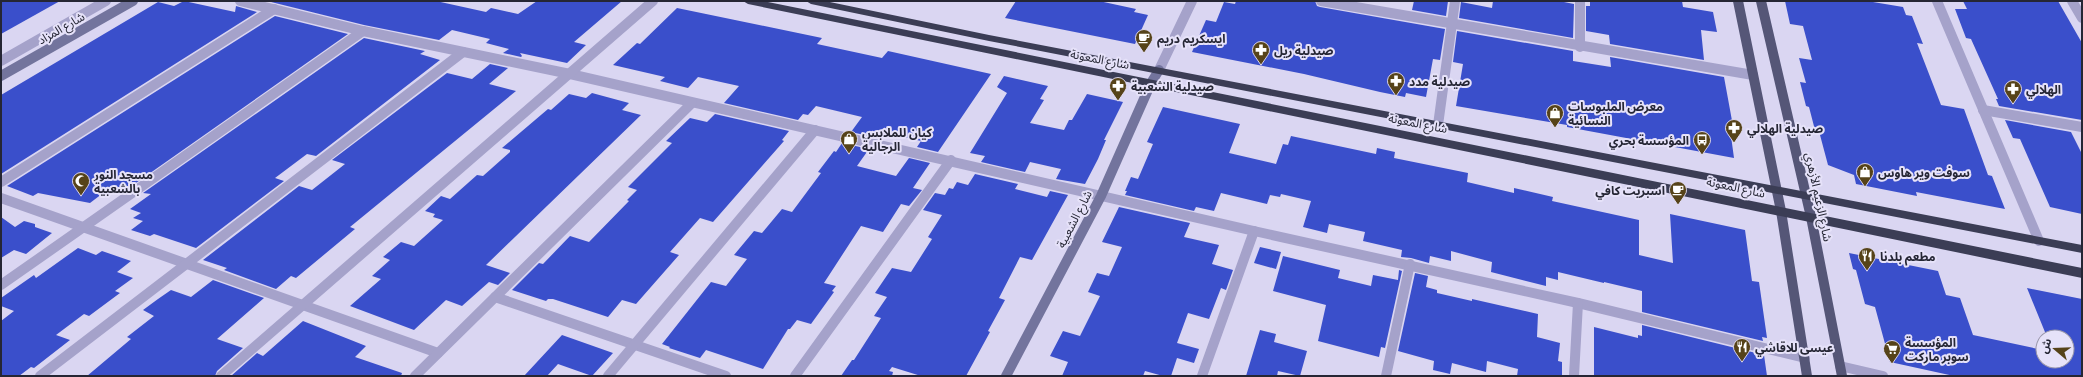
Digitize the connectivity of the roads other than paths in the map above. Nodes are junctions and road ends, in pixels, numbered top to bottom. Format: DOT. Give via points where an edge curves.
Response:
graph roads {
  1 [pos="106,1"];
  2 [pos="133,1"];
  3 [pos="240,1"];
  4 [pos="653,1"];
  5 [pos="748,1"];
  6 [pos="811,1"];
  7 [pos="1192,1"];
  8 [pos="1324,1"];
  9 [pos="1455,1"];
  10 [pos="1580,1"];
  11 [pos="1738,1"];
  12 [pos="1761,1"];
  13 [pos="1937,1"];
  14 [pos="2072,1"];
  15 [pos="274,9"];
  16 [pos="2082,18"];
  17 [pos="1452,24"];
  18 [pos="363,31"];
  19 [pos="1580,47"];
  20 [pos="463,52"];
  21 [pos="1,61"];
  22 [pos="1159,70"];
  23 [pos="570,74"];
  24 [pos="1753,75"];
  25 [pos="1,76"];
  26 [pos="1151,83"];
  27 [pos="692,103"];
  28 [pos="1983,110"];
  29 [pos="1438,125"];
  30 [pos="2082,128"];
  31 [pos="815,130"];
  32 [pos="951,160"];
  33 [pos="1,182"];
  34 [pos="1777,191"];
  35 [pos="1101,196"];
  36 [pos="1806,196"];
  37 [pos="1,198"];
  38 [pos="1781,211"];
  39 [pos="1811,217"];
  40 [pos="85,227"];
  41 [pos="1254,231"];
  42 [pos="2039,241"];
  43 [pos="2082,249"];
  44 [pos="187,264"];
  45 [pos="1410,264"];
  46 [pos="2082,273"];
  47 [pos="1,285"];
  48 [pos="495,297"];
  49 [pos="1578,303"];
  50 [pos="304,305"];
  51 [pos="636,345"];
  52 [pos="438,353"];
  53 [pos="1805,358"];
  54 [pos="1841,371"];
  55 [pos="40,376"];
  56 [pos="221,376"];
  57 [pos="415,376"];
  58 [pos="608,376"];
  59 [pos="726,376"];
  60 [pos="795,376"];
  61 [pos="1006,376"];
  62 [pos="1202,376"];
  63 [pos="1386,376"];
  64 [pos="1574,376"];
  65 [pos="1807,376"];
  66 [pos="1883,376"];
  1 -- 21 [label="street"];
  2 -- 25 [label="street, شارع المزاد"];
  3 -- 15 [label="street"];
  4 -- 23 [label="street"];
  5 -- 26 [label="highway, شارع المعونة"];
  6 -- 22 [label="highway, شارع المعونة"];
  7 -- 22 [label="street"];
  8 -- 17 [label="street"];
  9 -- 17 [label="street"];
  10 -- 19 [label="street"];
  11 -- 24 [label="main road"];
  12 -- 36 [label="main road, شارع الزعيم الأزهري"];
  13 -- 28 [label="street"];
  14 -- 16 [label="street"];
  15 -- 18 [label="street"];
  15 -- 33 [label="street"];
  17 -- 19 [label="street"];
  17 -- 29 [label="street"];
  18 -- 20 [label="street"];
  18 -- 40 [label="street"];
  19 -- 24 [label="street"];
  20 -- 23 [label="street"];
  20 -- 44 [label="street"];
  22 -- 26 [label="street, شارع الشعبية"];
  22 -- 29 [label="highway, شارع المعونة"];
  23 -- 27 [label="street"];
  23 -- 50 [label="street"];
  24 -- 34 [label="main road"];
  26 -- 35 [label="street, شارع الشعبية"];
  26 -- 38 [label="highway, شارع المعونة"];
  27 -- 31 [label="street"];
  27 -- 48 [label="street"];
  28 -- 30 [label="street"];
  28 -- 42 [label="street"];
  29 -- 34 [label="highway, شارع المعونة"];
  31 -- 32 [label="street"];
  31 -- 51 [label="street"];
  32 -- 35 [label="street"];
  32 -- 60 [label="street"];
  34 -- 36 [label="highway, شارع المعونة"];
  34 -- 38 [label="main road"];
  35 -- 41 [label="street"];
  35 -- 61 [label="street, شارع الشعبية"];
  36 -- 39 [label="main road, شارع الزعيم الأزهري"];
  36 -- 42 [label="highway, شارع المعونة"];
  37 -- 40 [label="street"];
  38 -- 39 [label="highway, شارع المعونة"];
  38 -- 53 [label="main road"];
  39 -- 46 [label="highway, شارع المعونة"];
  39 -- 54 [label="main road, شارع الزعيم الأزهري"];
  40 -- 44 [label="street"];
  40 -- 47 [label="street"];
  41 -- 45 [label="street"];
  41 -- 62 [label="street"];
  42 -- 43 [label="highway, شارع المعونة"];
  44 -- 50 [label="street"];
  44 -- 55 [label="street"];
  45 -- 49 [label="street"];
  45 -- 63 [label="street"];
  48 -- 51 [label="street"];
  48 -- 52 [label="street"];
  49 -- 53 [label="street"];
  49 -- 64 [label="street"];
  50 -- 52 [label="street"];
  50 -- 56 [label="street"];
  51 -- 58 [label="street"];
  51 -- 59 [label="street"];
  52 -- 57 [label="street"];
  53 -- 65 [label="main road"];
  54 -- 66 [label="street"];
}
